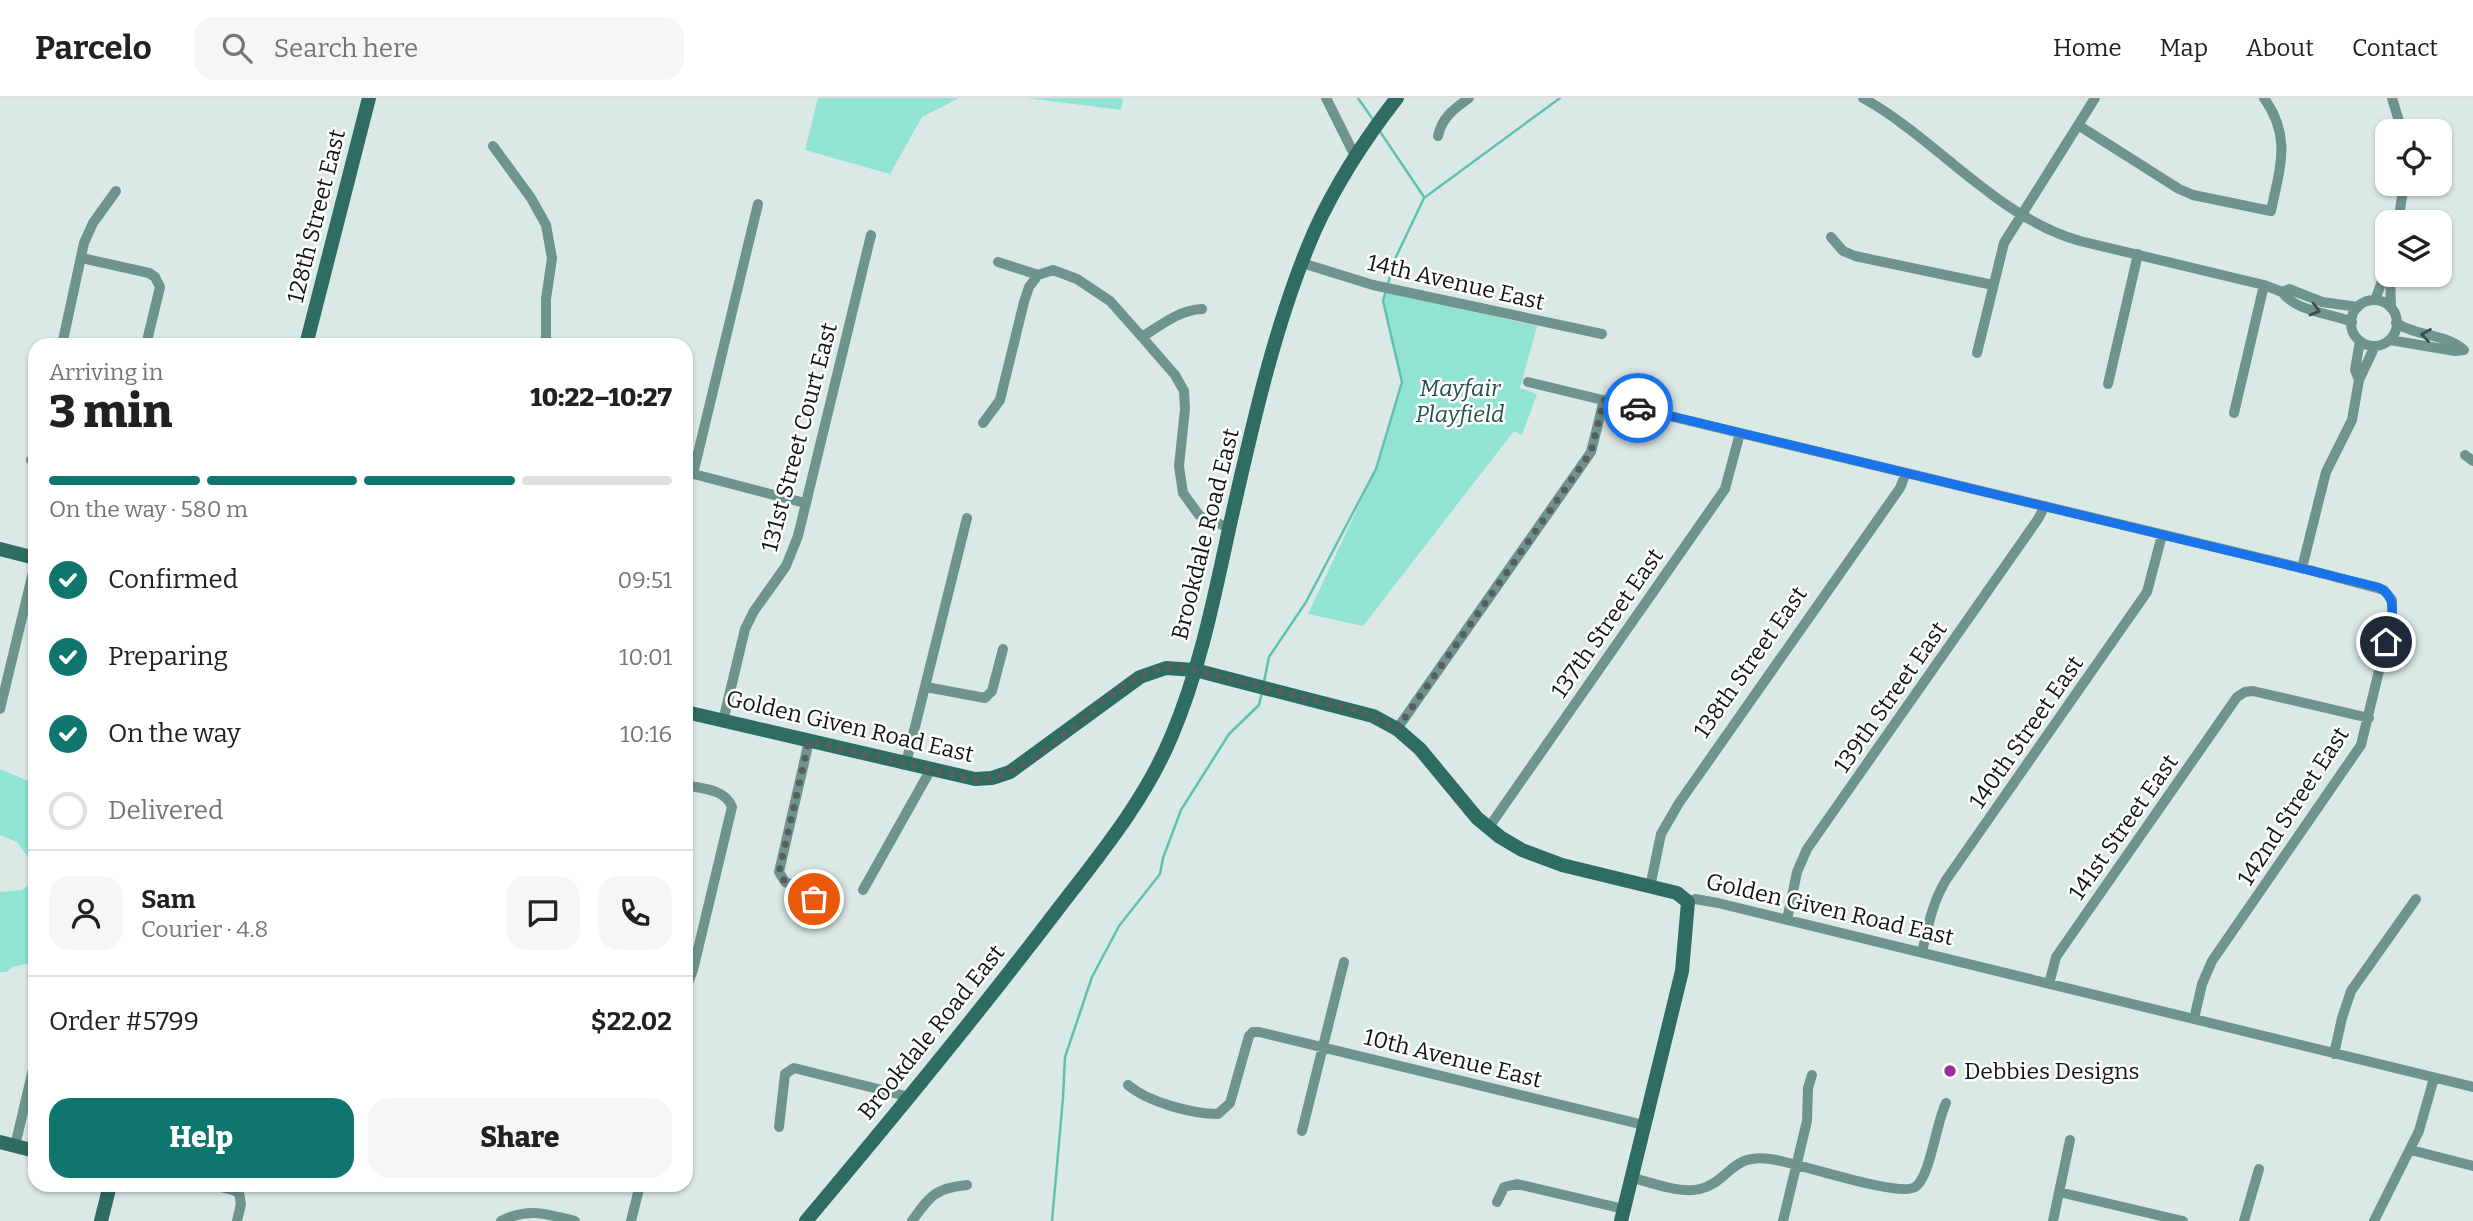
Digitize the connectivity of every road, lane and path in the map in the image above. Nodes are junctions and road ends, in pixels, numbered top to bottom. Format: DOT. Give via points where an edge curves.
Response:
graph roads {
  1 [pos="369,98"];
  2 [pos="1326,98"];
  3 [pos="1397,98"];
  4 [pos="1469,98"];
  5 [pos="1863,98"];
  6 [pos="2095,98"];
  7 [pos="2264,98"];
  8 [pos="2392,98"];
  9 [pos="2398,119"];
  10 [pos="2078,125"];
  11 [pos="1438,136"];
  12 [pos="493,146"];
  13 [pos="1355,156"];
  14 [pos="116,191"];
  15 [pos="758,204"];
  16 [pos="2021,214"];
  17 [pos="871,234"];
  18 [pos="1831,237"];
  19 [pos="2137,254"];
  20 [pos="82,258"];
  21 [pos="998,262"];
  22 [pos="1301,263"];
  23 [pos="1038,275"];
  24 [pos="1993,285"];
  25 [pos="2264,285"];
  26 [pos="2380,287"];
  27 [pos="2390,287"];
  28 [pos="2283,292"];
  29 [pos="2375,300"];
  30 [pos="2358,307"];
  31 [pos="2391,308"];
  32 [pos="1202,309"];
  33 [pos="2351,323"];
  34 [pos="2396,323"];
  35 [pos="1602,334"];
  36 [pos="1142,337"];
  37 [pos="64,338"];
  38 [pos="148,338"];
  39 [pos="308,338"];
  40 [pos="547,338"];
  41 [pos="2390,340"];
  42 [pos="2360,341"];
  43 [pos="2375,346"];
  44 [pos="2469,351"];
  45 [pos="1977,353"];
  46 [pos="2359,380"];
  47 [pos="1528,382"];
  48 [pos="2108,384"];
  49 [pos="1604,400"];
  50 [pos="2234,413"];
  51 [pos="983,422"];
  52 [pos="1740,433"];
  53 [pos="693,457"];
  54 [pos="1906,473"];
  55 [pos="693,474"];
  56 [pos="806,503"];
  57 [pos="2045,506"];
  58 [pos="967,518"];
  59 [pos="1229,528"];
  60 [pos="2162,535"];
  61 [pos="0,549"];
  62 [pos="28,556"];
  63 [pos="2302,568"];
  64 [pos="28,593"];
  65 [pos="1003,649"];
  66 [pos="1195,670"];
  67 [pos="926,687"];
  68 [pos="0,709"];
  69 [pos="693,714"];
  70 [pos="2369,718"];
  71 [pos="723,720"];
  72 [pos="1397,729"];
  73 [pos="809,741"];
  74 [pos="906,763"];
  75 [pos="931,769"];
  76 [pos="693,787"];
  77 [pos="1489,827"];
  78 [pos="1650,887"];
  79 [pos="863,890"];
  80 [pos="2416,899"];
  81 [pos="1688,902"];
  82 [pos="811,909"];
  83 [pos="1787,920"];
  84 [pos="1922,952"];
  85 [pos="1344,962"];
  86 [pos="693,970"];
  87 [pos="2049,984"];
  88 [pos="2194,1020"];
  89 [pos="1323,1046"];
  90 [pos="2334,1054"];
  91 [pos="1812,1075"];
  92 [pos="2434,1078"];
  93 [pos="1128,1085"];
  94 [pos="2473,1087"];
  95 [pos="28,1091"];
  96 [pos="910,1097"];
  97 [pos="1946,1103"];
  98 [pos="1644,1125"];
  99 [pos="779,1127"];
  100 [pos="1302,1131"];
  101 [pos="2070,1140"];
  102 [pos="0,1142"];
  103 [pos="15,1146"];
  104 [pos="28,1149"];
  105 [pos="2410,1150"];
  106 [pos="1797,1164"];
  107 [pos="2473,1166"];
  108 [pos="2259,1168"];
  109 [pos="1632,1178"];
  110 [pos="967,1185"];
  111 [pos="108,1192"];
  112 [pos="237,1192"];
  113 [pos="638,1192"];
  114 [pos="2059,1192"];
  115 [pos="1497,1202"];
  116 [pos="1622,1215"];
  117 [pos="101,1221"];
  118 [pos="237,1221"];
  119 [pos="501,1221"];
  120 [pos="575,1221"];
  121 [pos="631,1221"];
  122 [pos="806,1221"];
  123 [pos="912,1221"];
  124 [pos="1783,1221"];
  125 [pos="2053,1221"];
  126 [pos="2183,1221"];
  127 [pos="2244,1221"];
  128 [pos="2374,1221"];
  1 -- 39 [label="street, 128th Street East"];
  2 -- 13 [label="street"];
  3 -- 13 [label="street, Brookdale Road East"];
  4 -- 11 [label="street" via="1442,121"];
  5 -- 16 [label="street"];
  6 -- 10 [label="street"];
  7 -- 10 [label="street" via="2278,121 2283,145 2272,211 2179,189"];
  8 -- 9 [label="street"];
  10 -- 16 [label="street"];
  12 -- 40 [label="street" via="545,225 552,258"];
  13 -- 22 [label="street, Brookdale Road East"];
  14 -- 20 [label="street" via="93,223"];
  15 -- 53 [label="street"];
  16 -- 19 [label="street" via="2068,237"];
  16 -- 24 [label="street" via="2004,243"];
  17 -- 56 [label="street, 131st Street Court East"];
  18 -- 24 [label="street" via="1843,251 1855,256"];
  19 -- 25 [label="street"];
  19 -- 48 [label="street"];
  20 -- 37 [label="street"];
  20 -- 38 [label="street" via="149,273 157,279 160,288"];
  21 -- 23 [label="street"];
  22 -- 35 [label="street, 14th Avenue East" via="1373,285"];
  22 -- 59 [label="street, Brookdale Road East" via="1273,352"];
  23 -- 36 [label="street" via="1053,270 1094,289"];
  23 -- 51 [label="street" via="1024,302 1000,400"];
  24 -- 45 [label="street"];
  25 -- 28 [label="street"];
  25 -- 50 [label="street"];
  26 -- 29 [label="street"];
  27 -- 31 [label="street"];
  28 -- 30 [label="street" via="2289,289 2322,302"];
  28 -- 33 [label="street, one-way" via="2304,307"];
  29 -- 30 [label="street"];
  29 -- 31 [label="street"];
  30 -- 33 [label="street"];
  31 -- 34 [label="street"];
  32 -- 36 [label="street" via="1177,315"];
  33 -- 42 [label="street"];
  34 -- 41 [label="street"];
  44 -- 34 [label="street, one-way"];
  36 -- 59 [label="street" via="1184,391 1179,466 1184,493 1199,515"];
  41 -- 43 [label="street"];
  41 -- 44 [label="street"];
  42 -- 43 [label="street"];
  42 -- 46 [label="street" via="2355,370"];
  43 -- 46 [label="street"];
  46 -- 63 [label="street" via="2352,420 2326,472"];
  47 -- 49 [label="street"];
  49 -- 52 [label="street"];
  49 -- 72 [label="street" via="1591,452"];
  52 -- 54 [label="street"];
  52 -- 77 [label="street, 137th Street East" via="1724,489"];
  54 -- 57 [label="street"];
  54 -- 78 [label="street, 138th Street East" via="1900,488 1679,803 1661,834"];
  55 -- 56 [label="street"];
  56 -- 71 [label="street, 131st Street Court East" via="789,560 745,629"];
  57 -- 60 [label="street"];
  57 -- 83 [label="street, 139th Street East" via="1807,849"];
  58 -- 67 [label="street"];
  59 -- 66 [label="street, Brookdale Road East"];
  60 -- 63 [label="street"];
  60 -- 84 [label="street, 140th Street East" via="2147,592 1946,880 1934,904"];
  61 -- 62 [label="street"];
  63 -- 70 [label="street, 142nd Street East" via="2378,587 2392,600"];
  64 -- 68 [label="street"];
  65 -- 67 [label="street" via="992,691 985,698"];
  66 -- 72 [label="street, Golden Given Road East" via="1362,712"];
  66 -- 75 [label="street, Golden Given Road East" via="1166,667 1140,677 1010,772 975,779"];
  66 -- 96 [label="street, Brookdale Road East" via="1172,737 1119,830"];
  67 -- 74 [label="street"];
  69 -- 71 [label="street, Golden Given Road East"];
  70 -- 87 [label="street, 141st Street East" via="2253,691 2237,697 2056,957"];
  70 -- 88 [label="street, 142nd Street East" via="2355,754 2212,961"];
  71 -- 73 [label="street, Golden Given Road East"];
  72 -- 77 [label="street, Golden Given Road East" via="1430,759"];
  73 -- 74 [label="street, Golden Given Road East"];
  73 -- 82 [label="street" via="779,872 785,882 812,893"];
  74 -- 75 [label="street, Golden Given Road East"];
  75 -- 79 [label="street"];
  76 -- 86 [label="street" via="722,794 732,805"];
  77 -- 78 [label="street, Golden Given Road East" via="1545,860"];
  78 -- 81 [label="street, Golden Given Road East" via="1677,893"];
  80 -- 90 [label="street" via="2351,991"];
  81 -- 83 [label="street, Golden Given Road East" via="1695,899"];
  81 -- 98 [label="street" via="1682,971"];
  83 -- 84 [label="street, Golden Given Road East"];
  84 -- 87 [label="street, Golden Given Road East"];
  85 -- 89 [label="street"];
  87 -- 88 [label="street, Golden Given Road East"];
  88 -- 90 [label="street, Golden Given Road East"];
  89 -- 93 [label="street, 10th Avenue East" via="1253,1032 1226,1108 1218,1114 1143,1096"];
  89 -- 98 [label="street, 10th Avenue East"];
  89 -- 100 [label="street"];
  90 -- 92 [label="street, Golden Given Road East"];
  91 -- 106 [label="street"];
  92 -- 94 [label="street, Golden Given Road East"];
  92 -- 105 [label="street"];
  95 -- 103 [label="street"];
  96 -- 99 [label="street" via="794,1068 785,1074"];
  96 -- 122 [label="street, Brookdale Road East"];
  97 -- 106 [label="street" via="1924,1178 1914,1188 1902,1191"];
  98 -- 109 [label="street"];
  101 -- 114 [label="street"];
  102 -- 103 [label="street"];
  103 -- 104 [label="street"];
  105 -- 107 [label="street"];
  105 -- 128 [label="street"];
  106 -- 109 [label="street" via="1748,1159 1706,1187 1692,1190"];
  106 -- 124 [label="street"];
  108 -- 127 [label="street"];
  109 -- 116 [label="street"];
  110 -- 123 [label="street" via="937,1191"];
  111 -- 117 [label="street"];
  112 -- 118 [label="street" via="241,1204"];
  113 -- 121 [label="street"];
  114 -- 125 [label="street"];
  114 -- 126 [label="street"];
  115 -- 116 [label="street" via="1504,1187 1517,1184"];
  119 -- 120 [label="street" via="532,1212"];
}
